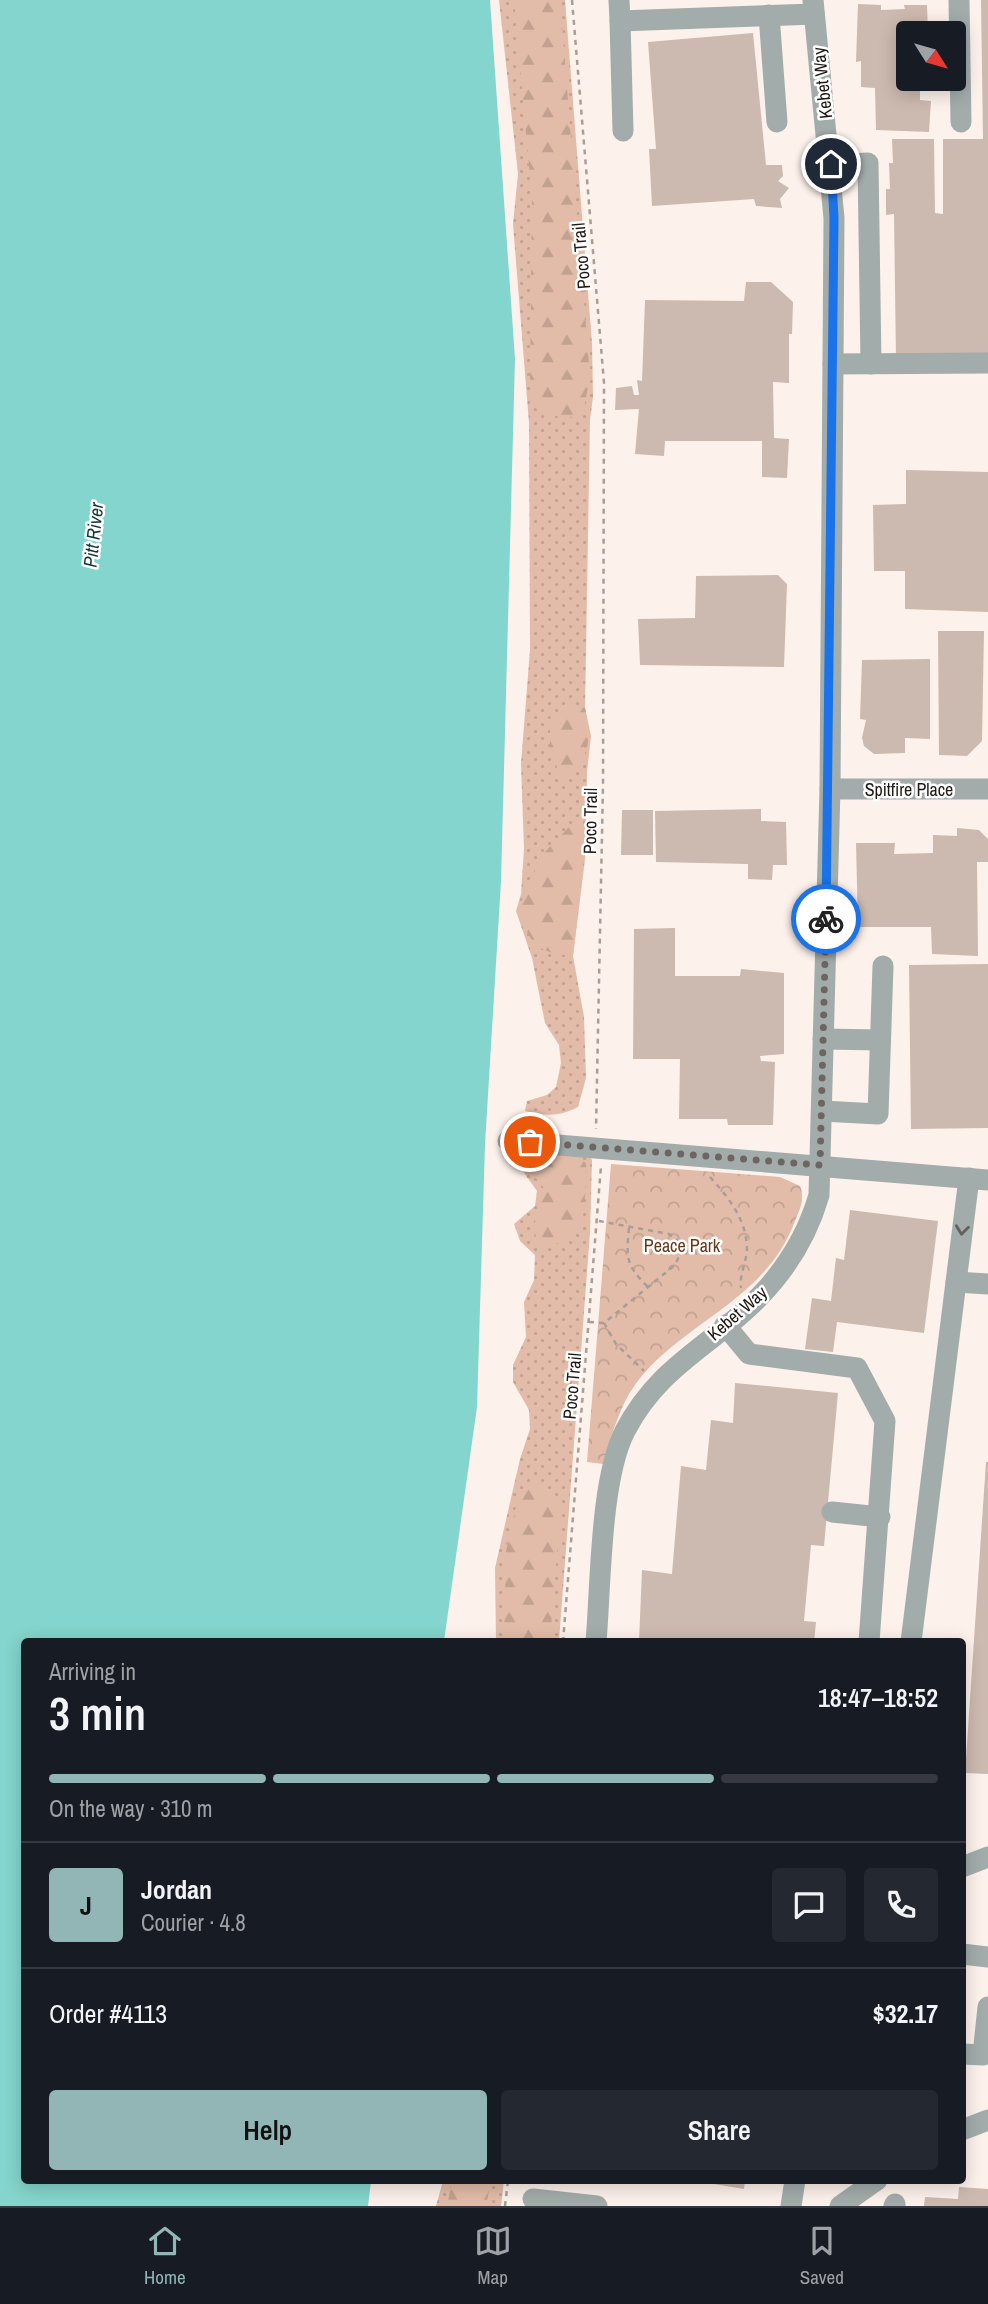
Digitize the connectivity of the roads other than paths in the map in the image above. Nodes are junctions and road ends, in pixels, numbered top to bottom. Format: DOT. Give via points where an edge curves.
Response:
graph roads {
  1 [pos="959,0"];
  2 [pos="814,7"];
  3 [pos="696,8"];
  4 [pos="620,11"];
  5 [pos="769,15"];
  6 [pos="777,122"];
  7 [pos="961,122"];
  8 [pos="623,131"];
  9 [pos="831,164"];
  10 [pos="834,218"];
  11 [pos="868,218"];
  12 [pos="988,363"];
  13 [pos="833,364"];
  14 [pos="871,364"];
  15 [pos="830,789"];
  16 [pos="988,789"];
  17 [pos="883,966"];
  18 [pos="823,1039"];
  19 [pos="880,1040"];
  20 [pos="822,1111"];
  21 [pos="508,1141"];
  22 [pos="820,1165"];
  23 [pos="978,1179"];
  24 [pos="956,1282"];
  25 [pos="988,1284"];
  26 [pos="725,1325"];
  27 [pos="832,1511"];
  28 [pos="880,1517"];
  29 [pos="596,1638"];
  30 [pos="869,1638"];
  31 [pos="912,1638"];
  32 [pos="988,1857"];
  33 [pos="966,1865"];
  34 [pos="966,1954"];
  35 [pos="988,1957"];
  36 [pos="988,2007"];
  37 [pos="966,2054"];
  38 [pos="988,2120"];
  39 [pos="966,2128"];
  40 [pos="794,2184"];
  41 [pos="871,2184"];
  42 [pos="534,2195"];
  43 [pos="597,2206"];
  44 [pos="791,2206"];
  45 [pos="840,2206"];
  1 -- 7 [label="street"];
  2 -- 5 [label="street"];
  2 -- 9 [label="street, Kebet Way"];
  3 -- 4 [label="street"];
  3 -- 5 [label="street"];
  4 -- 8 [label="street"];
  5 -- 6 [label="street"];
  9 -- 10 [label="street, Kebet Way"];
  9 -- 11 [label="street" via="868,163"];
  10 -- 11 [label="street"];
  10 -- 13 [label="street, Kebet Way"];
  11 -- 14 [label="street"];
  12 -- 14 [label="street"];
  13 -- 14 [label="street"];
  13 -- 15 [label="street, Kebet Way"];
  15 -- 16 [label="street, Spitfire Place"];
  15 -- 18 [label="street, Kebet Way"];
  17 -- 19 [label="street"];
  18 -- 19 [label="street"];
  18 -- 20 [label="street, Kebet Way"];
  19 -- 20 [label="street" via="878,1114"];
  20 -- 22 [label="street, Kebet Way"];
  21 -- 22 [label="street"];
  22 -- 23 [label="street"];
  22 -- 26 [label="street, Kebet Way" via="819,1195 811,1222 780,1273"];
  23 -- 24 [label="street, one-way"];
  24 -- 25 [label="street"];
  24 -- 31 [label="street"];
  26 -- 28 [label="street" via="749,1354 857,1368 885,1421"];
  26 -- 29 [label="street, Kebet Way" via="656,1383 624,1433 612,1468"];
  27 -- 28 [label="street"];
  28 -- 30 [label="street"];
  32 -- 33 [label="street"];
  34 -- 35 [label="street"];
  36 -- 37 [label="street" via="984,2055"];
  38 -- 39 [label="street"];
  40 -- 44 [label="street"];
  41 -- 45 [label="street"];
  42 -- 43 [label="street"];
}
